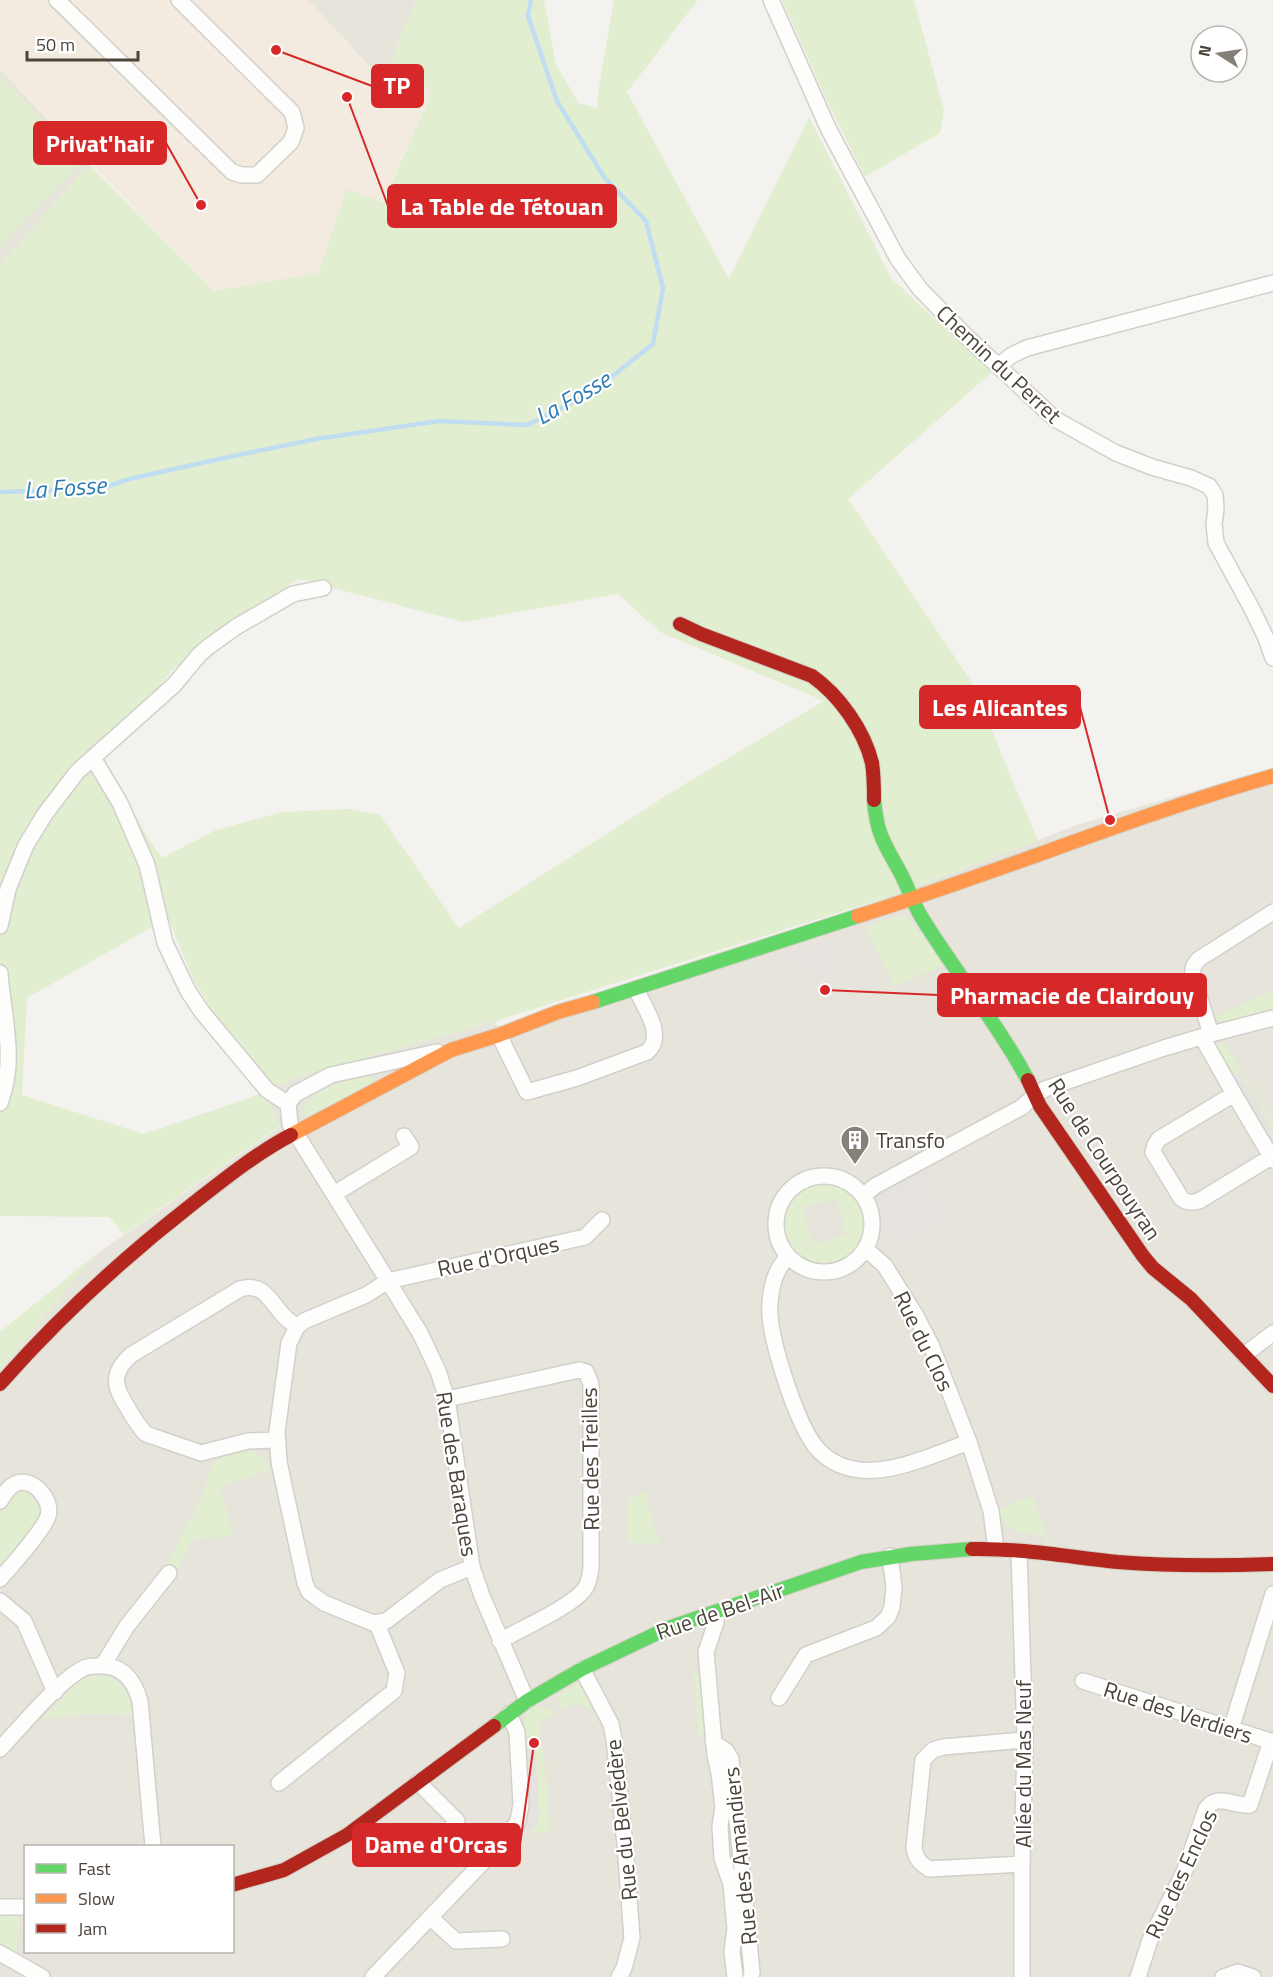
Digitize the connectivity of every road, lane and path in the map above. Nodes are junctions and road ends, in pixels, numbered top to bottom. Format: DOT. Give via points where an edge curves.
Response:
graph roads {
  1 [pos="57,0"];
  2 [pos="178,0"];
  3 [pos="771,0"];
  4 [pos="1273,283"];
  5 [pos="998,366"];
  6 [pos="323,588"];
  7 [pos="680,624"];
  8 [pos="1273,658"];
  9 [pos="93,758"];
  10 [pos="1273,776"];
  11 [pos="913,899"];
  12 [pos="1273,912"];
  13 [pos="0,926"];
  14 [pos="0,974"];
  15 [pos="636,989"];
  16 [pos="1273,1018"];
  17 [pos="500,1035"];
  18 [pos="1207,1035"];
  19 [pos="451,1050"];
  20 [pos="1234,1094"];
  21 [pos="1035,1095"];
  22 [pos="0,1102"];
  23 [pos="288,1104"];
  24 [pos="295,1132"];
  25 [pos="411,1147"];
  26 [pos="1272,1158"];
  27 [pos="334,1194"];
  28 [pos="864,1196"];
  29 [pos="602,1220"];
  30 [pos="866,1249"];
  31 [pos="788,1257"];
  32 [pos="388,1281"];
  33 [pos="297,1327"];
  34 [pos="1273,1333"];
  35 [pos="1244,1355"];
  36 [pos="0,1384"];
  37 [pos="1273,1386"];
  38 [pos="447,1399"];
  39 [pos="277,1440"];
  40 [pos="969,1442"];
  41 [pos="0,1501"];
  42 [pos="996,1549"];
  43 [pos="1019,1551"];
  44 [pos="890,1556"];
  45 [pos="1273,1564"];
  46 [pos="472,1567"];
  47 [pos="169,1573"];
  48 [pos="0,1580"];
  49 [pos="1273,1594"];
  50 [pos="0,1601"];
  51 [pos="717,1612"];
  52 [pos="377,1624"];
  53 [pos="500,1641"];
  54 [pos="103,1665"];
  55 [pos="582,1669"];
  56 [pos="1083,1681"];
  57 [pos="55,1692"];
  58 [pos="779,1698"];
  59 [pos="527,1701"];
  60 [pos="509,1714"];
  61 [pos="1231,1729"];
  62 [pos="1025,1740"];
  63 [pos="713,1742"];
  64 [pos="1272,1742"];
  65 [pos="0,1749"];
  66 [pos="279,1782"];
  67 [pos="417,1782"];
  68 [pos="449,1830"];
  69 [pos="153,1845"];
  70 [pos="1022,1864"];
  71 [pos="234,1884"];
  72 [pos="0,1906"];
  73 [pos="24,1907"];
  74 [pos="430,1917"];
  75 [pos="502,1939"];
  76 [pos="0,1953"];
  77 [pos="22,1971"];
  78 [pos="42,1977"];
  79 [pos="373,1977"];
  80 [pos="620,1977"];
  81 [pos="735,1977"];
  82 [pos="751,1977"];
  83 [pos="1022,1977"];
  84 [pos="1138,1977"];
  85 [pos="1223,1977"];
  86 [pos="1253,1977"];
  1 -- 2 [label="street" via="232,172 256,175 291,142 296,128 292,112"];
  3 -- 5 [label="street, Chemin du Perret" via="828,130 898,259 920,289"];
  4 -- 5 [label="street" via="1027,348"];
  5 -- 8 [label="street, Chemin du Perret" via="1039,406 1071,430 1137,462 1209,486 1215,495 1216,543"];
  6 -- 9 [label="street" via="293,594 208,647 174,685"];
  7 -- 11 [label="street, Rue de Courpouyran" via="812,676 831,690 871,758 880,836"];
  9 -- 13 [label="street" via="77,772 26,845 8,889"];
  9 -- 23 [label="street" via="120,803 147,865 165,943 188,991 267,1090"];
  10 -- 11 [label="street" via="1199,797"];
  11 -- 15 [label="street"];
  11 -- 21 [label="street, Rue de Courpouyran" via="996,1024"];
  12 -- 18 [label="street" via="1195,963 1193,977"];
  14 -- 22 [label="street" via="10,1047"];
  15 -- 17 [label="street" via="558,1012"];
  15 -- 17 [label="street" via="656,1036 652,1048 587,1075 527,1092"];
  16 -- 18 [label="street"];
  17 -- 19 [label="street"];
  18 -- 20 [label="street"];
  18 -- 21 [label="street"];
  19 -- 23 [label="street" via="331,1075 295,1094"];
  19 -- 24 [label="street"];
  20 -- 26 [label="street"];
  20 -- 26 [label="street" via="1159,1139 1153,1152 1181,1198 1194,1203"];
  21 -- 28 [label="street" via="1022,1107 875,1186"];
  21 -- 35 [label="street, Rue de Courpouyran" via="1143,1256"];
  23 -- 24 [label="street, Rue des Baraques"];
  24 -- 27 [label="street, Rue des Baraques"];
  24 -- 36 [label="street" via="233,1172 140,1245 69,1310"];
  25 -- 27 [label="street"];
  27 -- 32 [label="street, Rue des Baraques"];
  28 -- 30 [label="street" via="872,1222"];
  28 -- 31 [label="street" via="841,1179 826,1176 812,1177 790,1190 782,1198 775,1224 781,1248"];
  29 -- 32 [label="street, Rue d'Orques" via="585,1237"];
  30 -- 31 [label="street" via="851,1264 827,1273 813,1272"];
  30 -- 40 [label="street, Rue du Clos" via="885,1266 916,1316"];
  31 -- 40 [label="street" via="774,1280 770,1302 772,1332 800,1419 815,1447 841,1466 872,1470 904,1465"];
  32 -- 33 [label="street, Rue d'Orques"];
  32 -- 38 [label="street, Rue des Baraques" via="430,1353"];
  33 -- 39 [label="street" via="289,1343"];
  33 -- 39 [label="street" via="266,1293 247,1287 131,1354 118,1371 118,1392 146,1434 201,1453 248,1441"];
  34 -- 35 [label="street"];
  35 -- 37 [label="street, Rue de Courpouyran"];
  38 -- 46 [label="street, Rue des Baraques"];
  38 -- 53 [label="street, Rue des Treilles" via="579,1370 586,1372 591,1384 591,1568 586,1589 569,1603"];
  39 -- 52 [label="street" via="309,1592 324,1603"];
  40 -- 42 [label="street, Rue du Clos" via="992,1511"];
  41 -- 48 [label="street" via="11,1485 23,1482 33,1485 50,1508 47,1521"];
  42 -- 43 [label="street, Rue de Bel-Air"];
  42 -- 44 [label="street, Rue de Bel-Air"];
  43 -- 45 [label="street, Rue de Bel-Air" via="1215,1567"];
  43 -- 62 [label="street, Allée du Mas Neuf"];
  44 -- 51 [label="street, Rue de Bel-Air" via="861,1562"];
  44 -- 58 [label="street" via="894,1587 888,1617 876,1628 806,1655"];
  46 -- 52 [label="street" via="440,1580"];
  46 -- 53 [label="street, Rue des Baraques"];
  47 -- 54 [label="street" via="127,1626"];
  49 -- 61 [label="street"];
  50 -- 57 [label="street" via="24,1621"];
  51 -- 55 [label="street, Rue de Bel-Air" via="638,1641"];
  51 -- 63 [label="street, Rue des Amandiers" via="706,1652"];
  52 -- 66 [label="street" via="397,1673 394,1691"];
  53 -- 59 [label="street, Rue des Baraques"];
  54 -- 57 [label="street" via="86,1666"];
  54 -- 69 [label="street" via="129,1677 140,1701"];
  55 -- 59 [label="street, Rue de Bel-Air"];
  55 -- 80 [label="street, Rue du Belvédère" via="611,1724 614,1739 632,1938"];
  56 -- 61 [label="street, Rue des Verdiers"];
  57 -- 65 [label="street"];
  59 -- 60 [label="street, Rue de Bel-Air"];
  60 -- 67 [label="street, Rue de Bel-Air"];
  60 -- 74 [label="street" via="517,1732 521,1804 518,1821"];
  61 -- 64 [label="street, Rue des Verdiers"];
  62 -- 70 [label="street, Allée du Mas Neuf"];
  62 -- 70 [label="street" via="943,1747 927,1754 922,1767 914,1847 919,1861 929,1869"];
  63 -- 81 [label="street, Rue des Amandiers" via="723,1807 722,1858 731,1884"];
  63 -- 82 [label="street, Rue des Amandiers" via="731,1759"];
  64 -- 84 [label="street, Rue des Enclos" via="1250,1805 1217,1800 1206,1809 1185,1870 1149,1940"];
  67 -- 68 [label="street" via="458,1821"];
  67 -- 71 [label="street, Rue de Bel-Air" via="323,1849 284,1870"];
  70 -- 83 [label="street, Allée du Mas Neuf"];
  72 -- 73 [label="street"];
  74 -- 75 [label="street" via="456,1941"];
  74 -- 79 [label="street"];
  76 -- 77 [label="street"];
  77 -- 78 [label="street"];
  85 -- 86 [label="street" via="1238,1972"];
}
